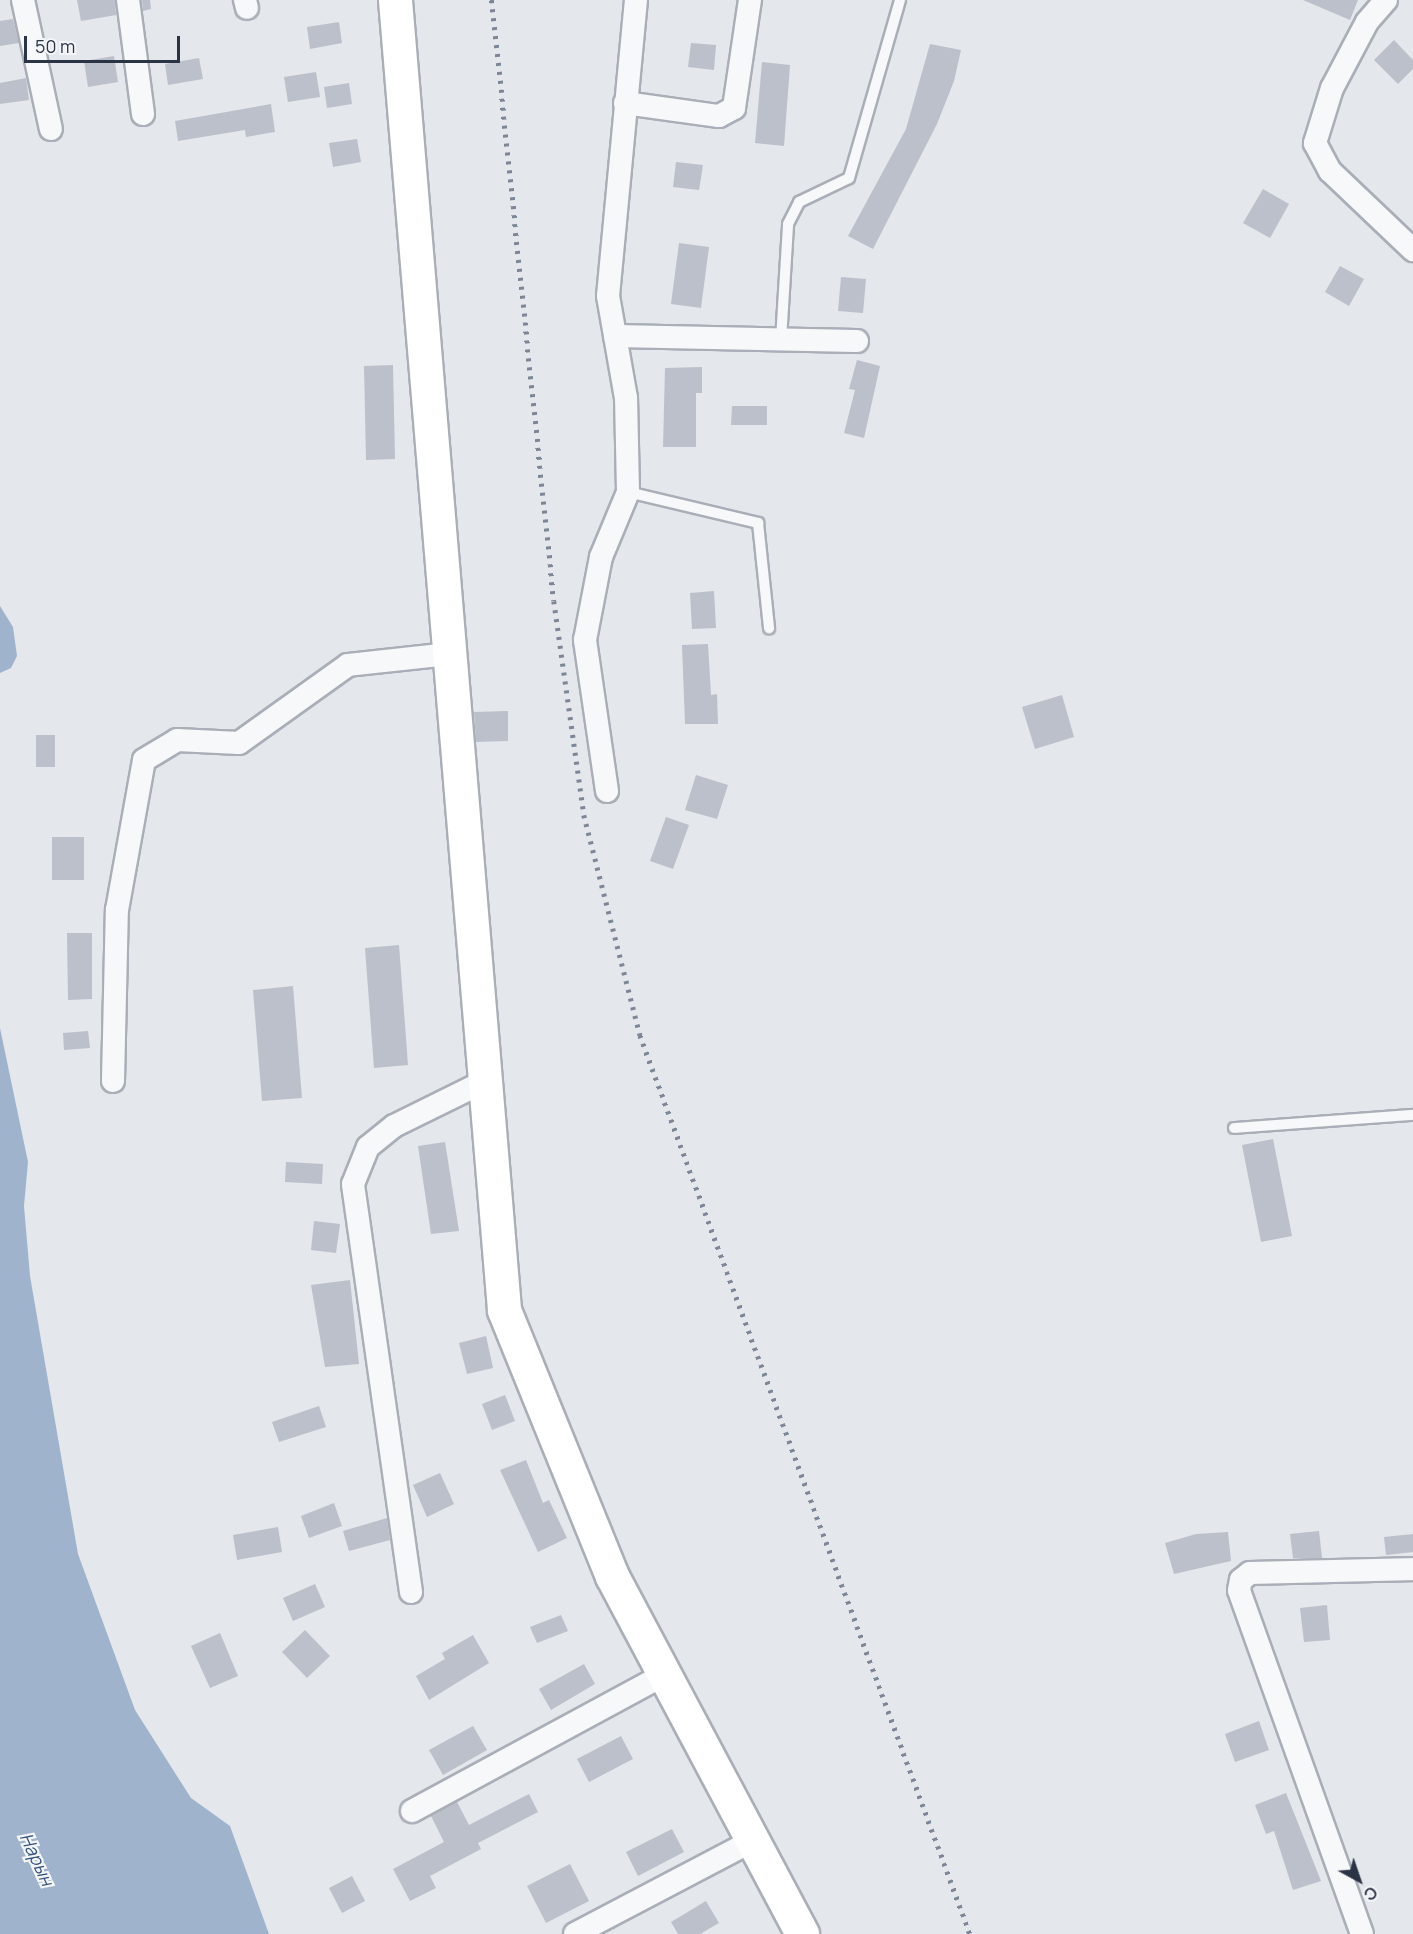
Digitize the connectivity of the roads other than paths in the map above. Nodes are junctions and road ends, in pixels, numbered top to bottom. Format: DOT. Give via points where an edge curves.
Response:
graph roads {
  1 [pos="22,0"];
  2 [pos="128,0"];
  3 [pos="395,0"];
  4 [pos="636,0"];
  5 [pos="750,0"];
  6 [pos="900,0"];
  7 [pos="1386,0"];
  8 [pos="625,103"];
  9 [pos="143,114"];
  10 [pos="51,129"];
  11 [pos="1413,250"];
  12 [pos="615,336"];
  13 [pos="781,340"];
  14 [pos="857,341"];
  15 [pos="628,492"];
  16 [pos="769,628"];
  17 [pos="449,654"];
  18 [pos="607,790"];
  19 [pos="113,1081"];
  20 [pos="485,1081"];
  21 [pos="1413,1115"];
  22 [pos="1233,1128"];
  23 [pos="1413,1569"];
  24 [pos="411,1592"];
  25 [pos="665,1674"];
  26 [pos="412,1811"];
  27 [pos="750,1842"];
  28 [pos="575,1934"];
  29 [pos="802,1934"];
  30 [pos="1362,1934"];
  1 -- 10 [label="street"];
  2 -- 9 [label="street"];
  3 -- 17 [label="main road"];
  4 -- 8 [label="street"];
  5 -- 8 [label="street" via="734,108 719,116"];
  6 -- 13 [label="lane" via="849,178 798,202 788,224"];
  7 -- 11 [label="street" via="1367,22 1332,88 1315,143 1329,171"];
  8 -- 12 [label="street" via="608,296"];
  12 -- 13 [label="street"];
  12 -- 15 [label="street" via="626,398"];
  13 -- 14 [label="street"];
  15 -- 16 [label="lane" via="758,523"];
  15 -- 18 [label="street" via="601,557 585,640"];
  17 -- 19 [label="street" via="348,665 238,742 177,740 144,760 117,910"];
  17 -- 20 [label="main road"];
  20 -- 24 [label="street" via="394,1126 368,1147 353,1184"];
  20 -- 25 [label="main road" via="504,1310 612,1576"];
  21 -- 22 [label="lane"];
  23 -- 30 [label="street" via="1250,1573 1241,1580 1239,1590"];
  25 -- 26 [label="street"];
  25 -- 27 [label="main road"];
  27 -- 28 [label="street"];
  27 -- 29 [label="main road"];
}
